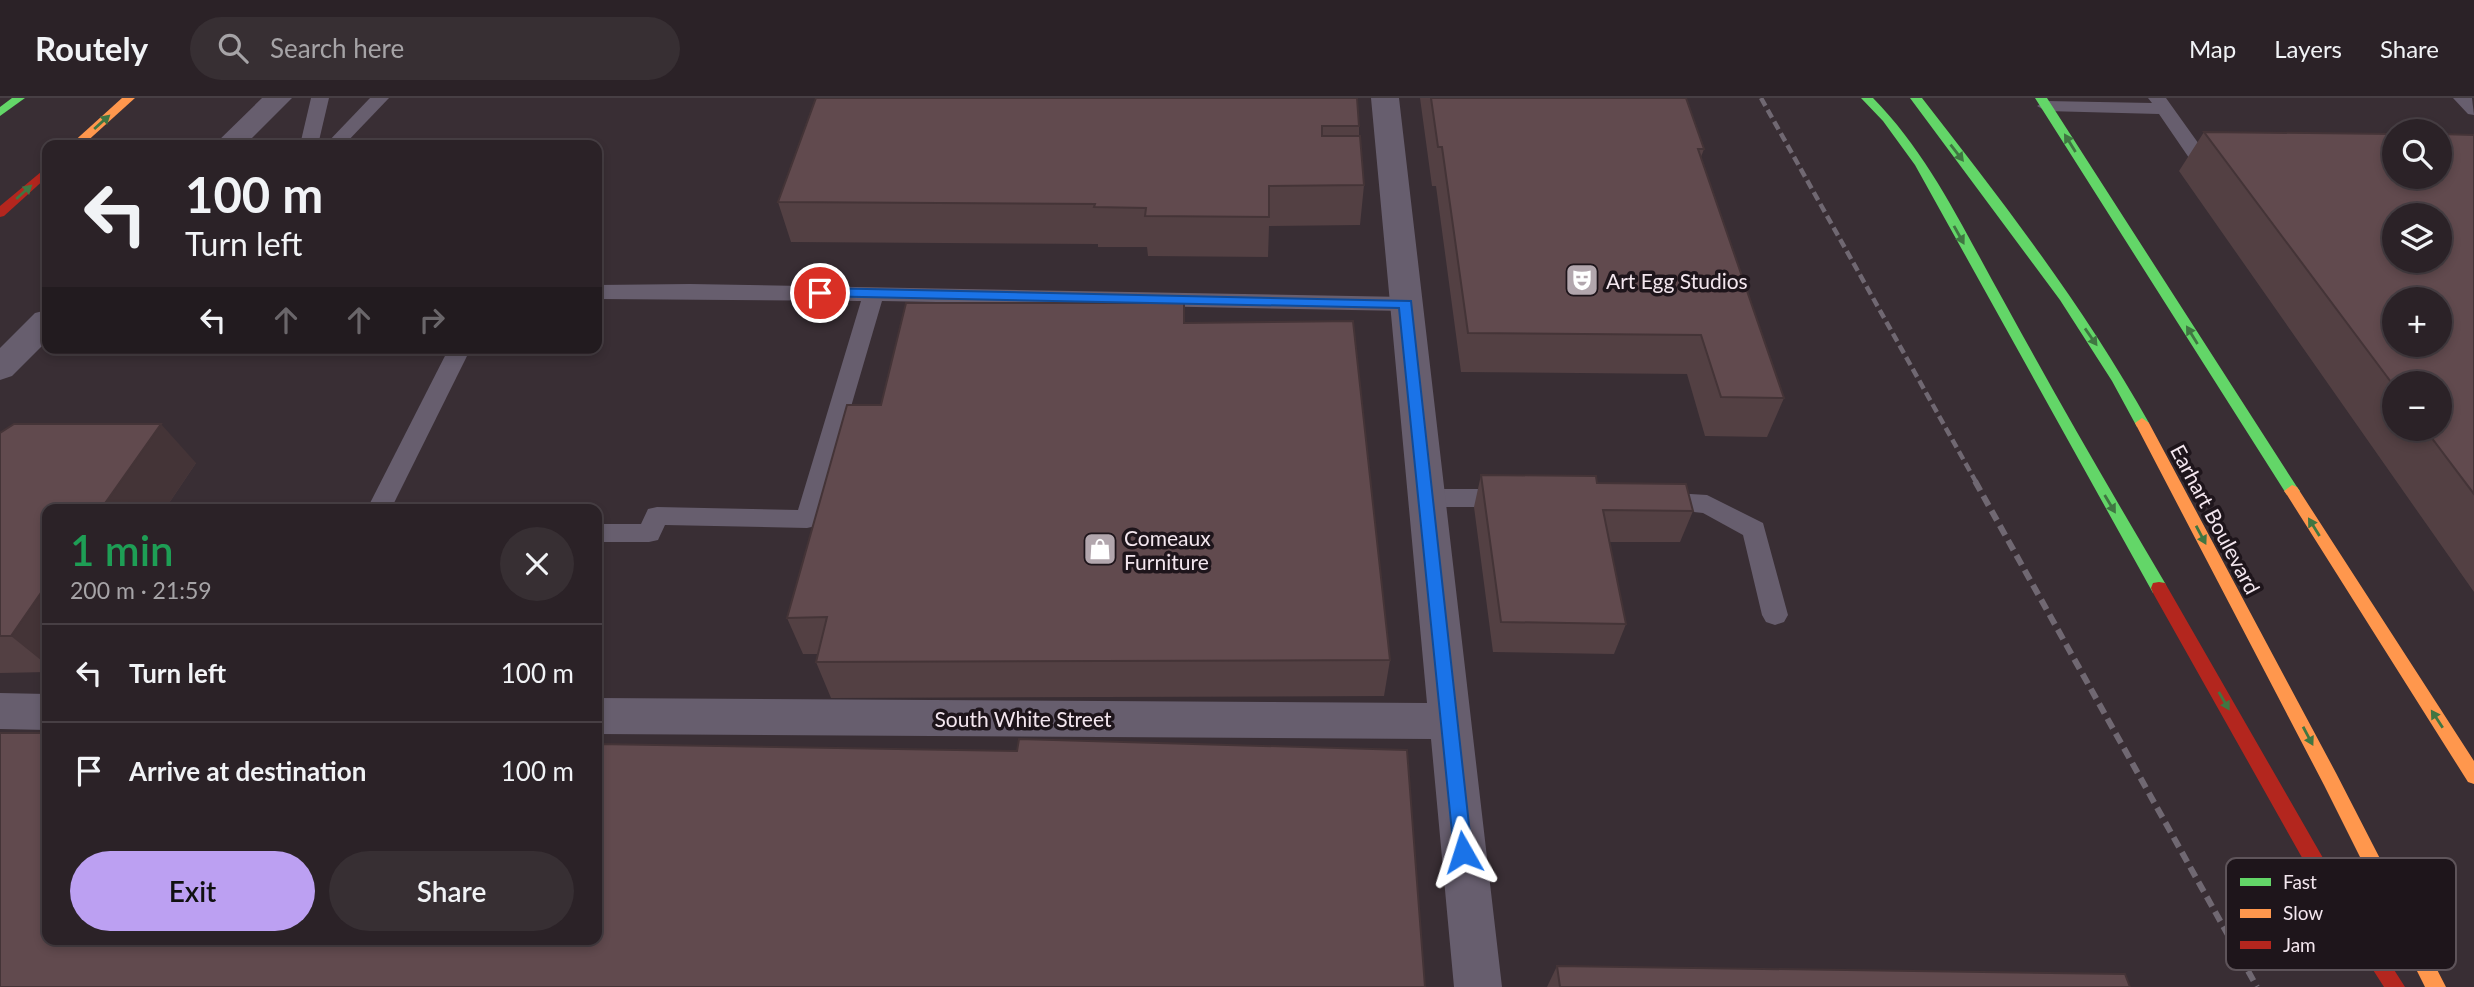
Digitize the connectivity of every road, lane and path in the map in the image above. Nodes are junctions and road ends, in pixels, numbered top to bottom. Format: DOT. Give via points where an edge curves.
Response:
graph roads {
  1 [pos="19,98"];
  2 [pos="129,98"];
  3 [pos="278,98"];
  4 [pos="320,98"];
  5 [pos="380,98"];
  6 [pos="1385,98"];
  7 [pos="1867,98"];
  8 [pos="1916,98"];
  9 [pos="2462,98"];
  10 [pos="2044,102"];
  11 [pos="2161,104"];
  12 [pos="2474,110"];
  13 [pos="0,113"];
  14 [pos="82,140"];
  15 [pos="233,140"];
  16 [pos="310,140"];
  17 [pos="339,140"];
  18 [pos="2232,167"];
  19 [pos="42,175"];
  20 [pos="0,213"];
  21 [pos="602,292"];
  22 [pos="874,294"];
  23 [pos="1406,304"];
  24 [pos="42,326"];
  25 [pos="457,354"];
  26 [pos="0,368"];
  27 [pos="1426,498"];
  28 [pos="1536,498"];
  29 [pos="1630,500"];
  30 [pos="382,504"];
  31 [pos="602,533"];
  32 [pos="1775,615"];
  33 [pos="0,711"];
  34 [pos="42,712"];
  35 [pos="602,716"];
  36 [pos="1449,721"];
  37 [pos="2474,776"];
  38 [pos="2313,858"];
  39 [pos="2370,858"];
  40 [pos="2384,970"];
  41 [pos="2427,970"];
  42 [pos="1478,987"];
  43 [pos="2395,987"];
  44 [pos="2436,987"];
  1 -- 13 [label="main road"];
  14 -- 2 [label="main road, one-way"];
  3 -- 15 [label="street"];
  4 -- 16 [label="lane"];
  5 -- 17 [label="lane"];
  6 -- 23 [label="street"];
  7 -- 38 [label="main road, one-way" via="1889,118 1933,187 2075,446"];
  8 -- 39 [label="main road, Earhart Boulevard, one-way" via="2006,215 2113,368"];
  9 -- 12 [label="lane"];
  10 -- 11 [label="lane"];
  37 -- 10 [label="main road, one-way"];
  11 -- 18 [label="lane" via="2206,169"];
  20 -- 19 [label="main road, one-way"];
  21 -- 22 [label="lane"];
  22 -- 23 [label="lane"];
  22 -- 31 [label="lane" via="807,519 657,516 649,533"];
  23 -- 27 [label="street"];
  24 -- 26 [label="street"];
  25 -- 30 [label="lane"];
  27 -- 28 [label="lane"];
  27 -- 36 [label="street"];
  29 -- 32 [label="lane" via="1707,504 1754,530"];
  33 -- 34 [label="street"];
  35 -- 36 [label="street, South White Street"];
  36 -- 42 [label="street"];
  40 -- 43 [label="main road, one-way"];
  41 -- 44 [label="main road, Earhart Boulevard, one-way"];
}
